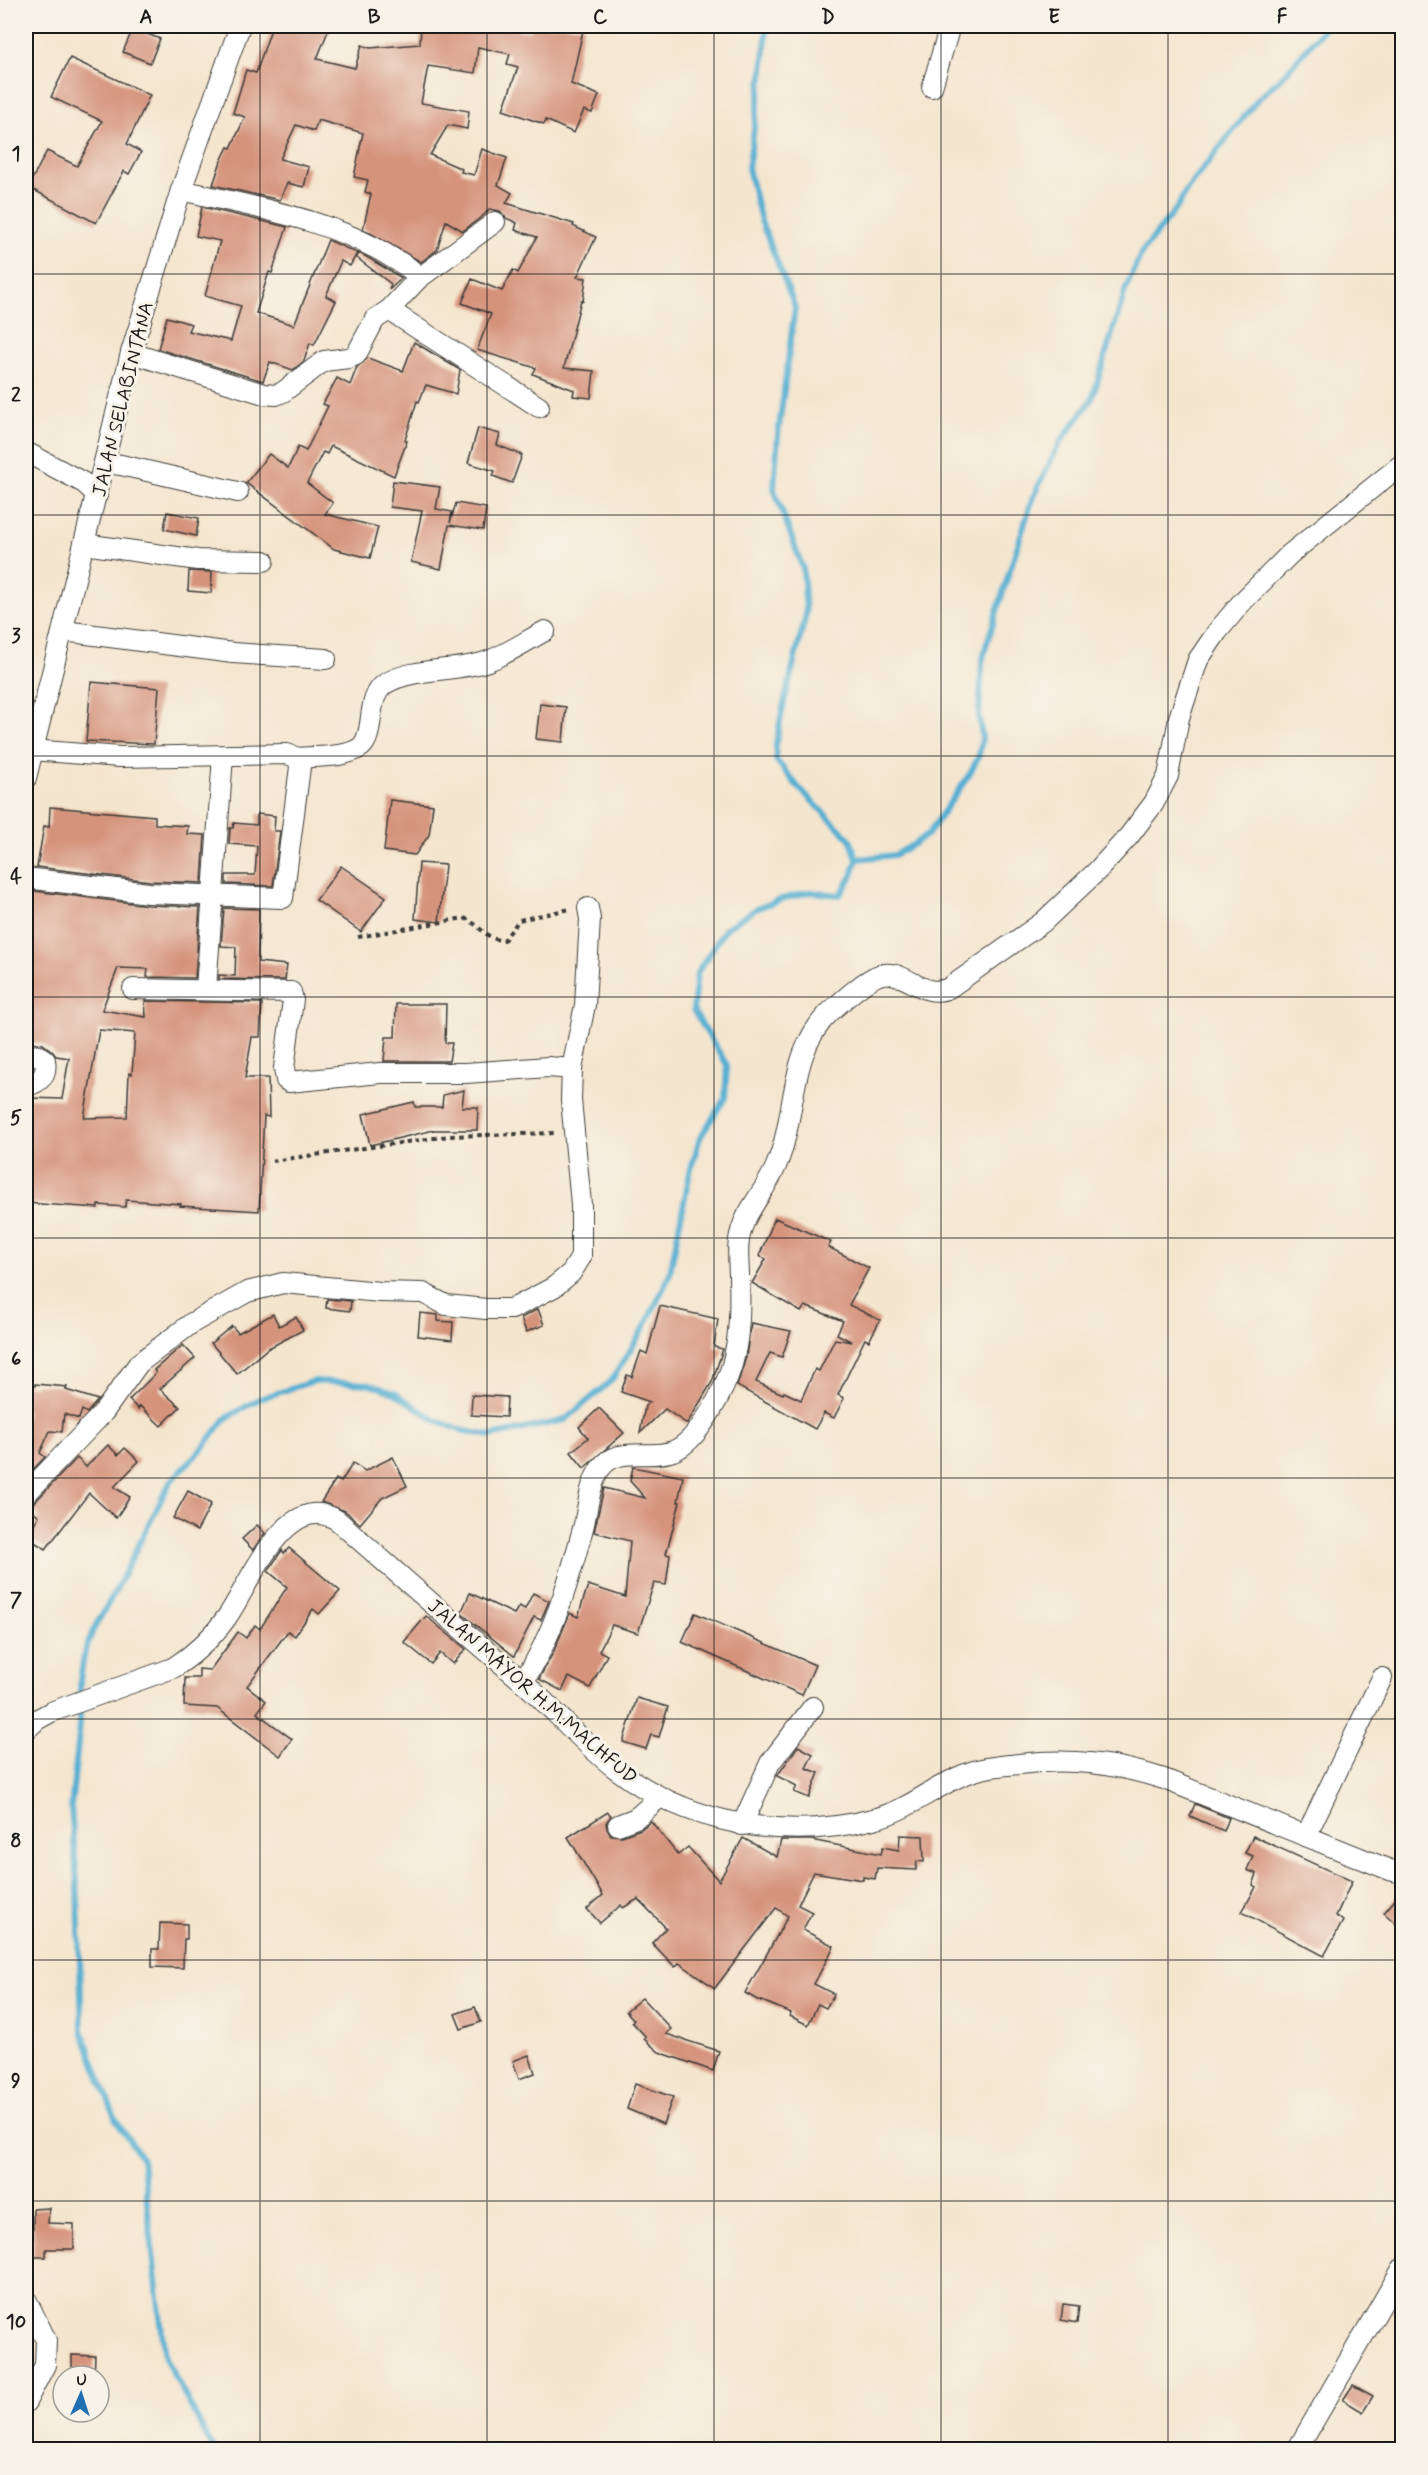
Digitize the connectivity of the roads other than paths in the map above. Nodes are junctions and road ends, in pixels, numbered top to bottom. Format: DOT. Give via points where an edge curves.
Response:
graph roads {
  1 [pos="240,26"];
  2 [pos="951,26"];
  3 [pos="932,87"];
  4 [pos="181,190"];
  5 [pos="495,222"];
  6 [pos="418,279"];
  7 [pos="389,310"];
  8 [pos="131,353"];
  9 [pos="540,407"];
  10 [pos="26,452"];
  11 [pos="104,463"];
  12 [pos="1402,464"];
  13 [pos="238,492"];
  14 [pos="97,495"];
  15 [pos="84,544"];
  16 [pos="264,561"];
  17 [pos="64,631"];
  18 [pos="545,632"];
  19 [pos="326,659"];
  20 [pos="31,738"];
  21 [pos="223,756"];
  22 [pos="298,758"];
  23 [pos="26,778"];
  24 [pos="26,878"];
  25 [pos="213,897"];
  26 [pos="588,908"];
  27 [pos="133,989"];
  28 [pos="206,989"];
  29 [pos="26,1053"];
  30 [pos="572,1069"];
  31 [pos="26,1086"];
  32 [pos="26,1494"];
  33 [pos="1382,1678"];
  34 [pos="523,1682"];
  35 [pos="813,1707"];
  36 [pos="26,1730"];
  37 [pos="660,1797"];
  38 [pos="618,1825"];
  39 [pos="742,1825"];
  40 [pos="1306,1836"];
  41 [pos="1402,1873"];
  42 [pos="1402,2269"];
  43 [pos="26,2298"];
  44 [pos="26,2402"];
  45 [pos="1297,2450"];
  1 -- 4 [label="street, JALAN SELABINTANA"];
  2 -- 3 [label="street"];
  4 -- 6 [label="street" via="352,236 410,269"];
  4 -- 8 [label="street, JALAN SELABINTANA"];
  5 -- 6 [label="street"];
  6 -- 7 [label="street"];
  7 -- 8 [label="street" via="372,322 356,355 324,361 276,395"];
  7 -- 9 [label="street"];
  8 -- 11 [label="street, JALAN SELABINTANA"];
  10 -- 14 [label="street" via="84,483"];
  11 -- 13 [label="street"];
  11 -- 14 [label="street, JALAN SELABINTANA"];
  12 -- 34 [label="street" via="1290,554 1217,632 1198,660 1179,718 1168,776 1154,803 1082,885 1043,922 949,988 927,990 889,973 881,974 830,1011 817,1026 801,1058 776,1166 742,1225 738,1241 739,1323 732,1367 695,1435 684,1444 673,1452 620,1456 600,1468 553,1624"];
  14 -- 15 [label="street, JALAN SELABINTANA"];
  15 -- 16 [label="street" via="198,560"];
  15 -- 17 [label="street, JALAN SELABINTANA"];
  17 -- 19 [label="street" via="233,653"];
  17 -- 20 [label="street, JALAN SELABINTANA"];
  18 -- 22 [label="street" via="487,661 387,683 377,694 362,746 345,753"];
  20 -- 21 [label="street" via="120,757"];
  20 -- 23 [label="street, JALAN SELABINTANA"];
  21 -- 22 [label="street" via="287,754"];
  21 -- 25 [label="street"];
  22 -- 25 [label="street" via="284,897"];
  24 -- 25 [label="street"];
  25 -- 28 [label="street"];
  26 -- 30 [label="street" via="585,1005"];
  27 -- 28 [label="street"];
  28 -- 30 [label="street" via="291,992 284,1068 289,1082 380,1073"];
  29 -- 31 [label="street" via="40,1056 46,1066 41,1080"];
  30 -- 32 [label="street" via="581,1257 571,1273 554,1287 512,1309 446,1305 423,1293 283,1283 247,1292 192,1323 139,1363 103,1413"];
  33 -- 40 [label="street"];
  34 -- 36 [label="street, JALAN MAYOR H.M.MACHFUD" via="337,1520 315,1515 299,1519 285,1529 262,1555 228,1616 189,1658 173,1668 51,1713"];
  34 -- 37 [label="street, JALAN MAYOR H.M.MACHFUD" via="616,1768"];
  35 -- 39 [label="street" via="770,1763"];
  37 -- 38 [label="street" via="636,1818"];
  37 -- 39 [label="street, JALAN MAYOR H.M.MACHFUD"];
  39 -- 40 [label="street, JALAN MAYOR H.M.MACHFUD" via="805,1828 873,1820 899,1811 978,1769 1091,1761 1164,1779"];
  40 -- 41 [label="street, JALAN MAYOR H.M.MACHFUD"];
  42 -- 45 [label="street"];
  43 -- 44 [label="street" via="46,2340 45,2365"];
}
